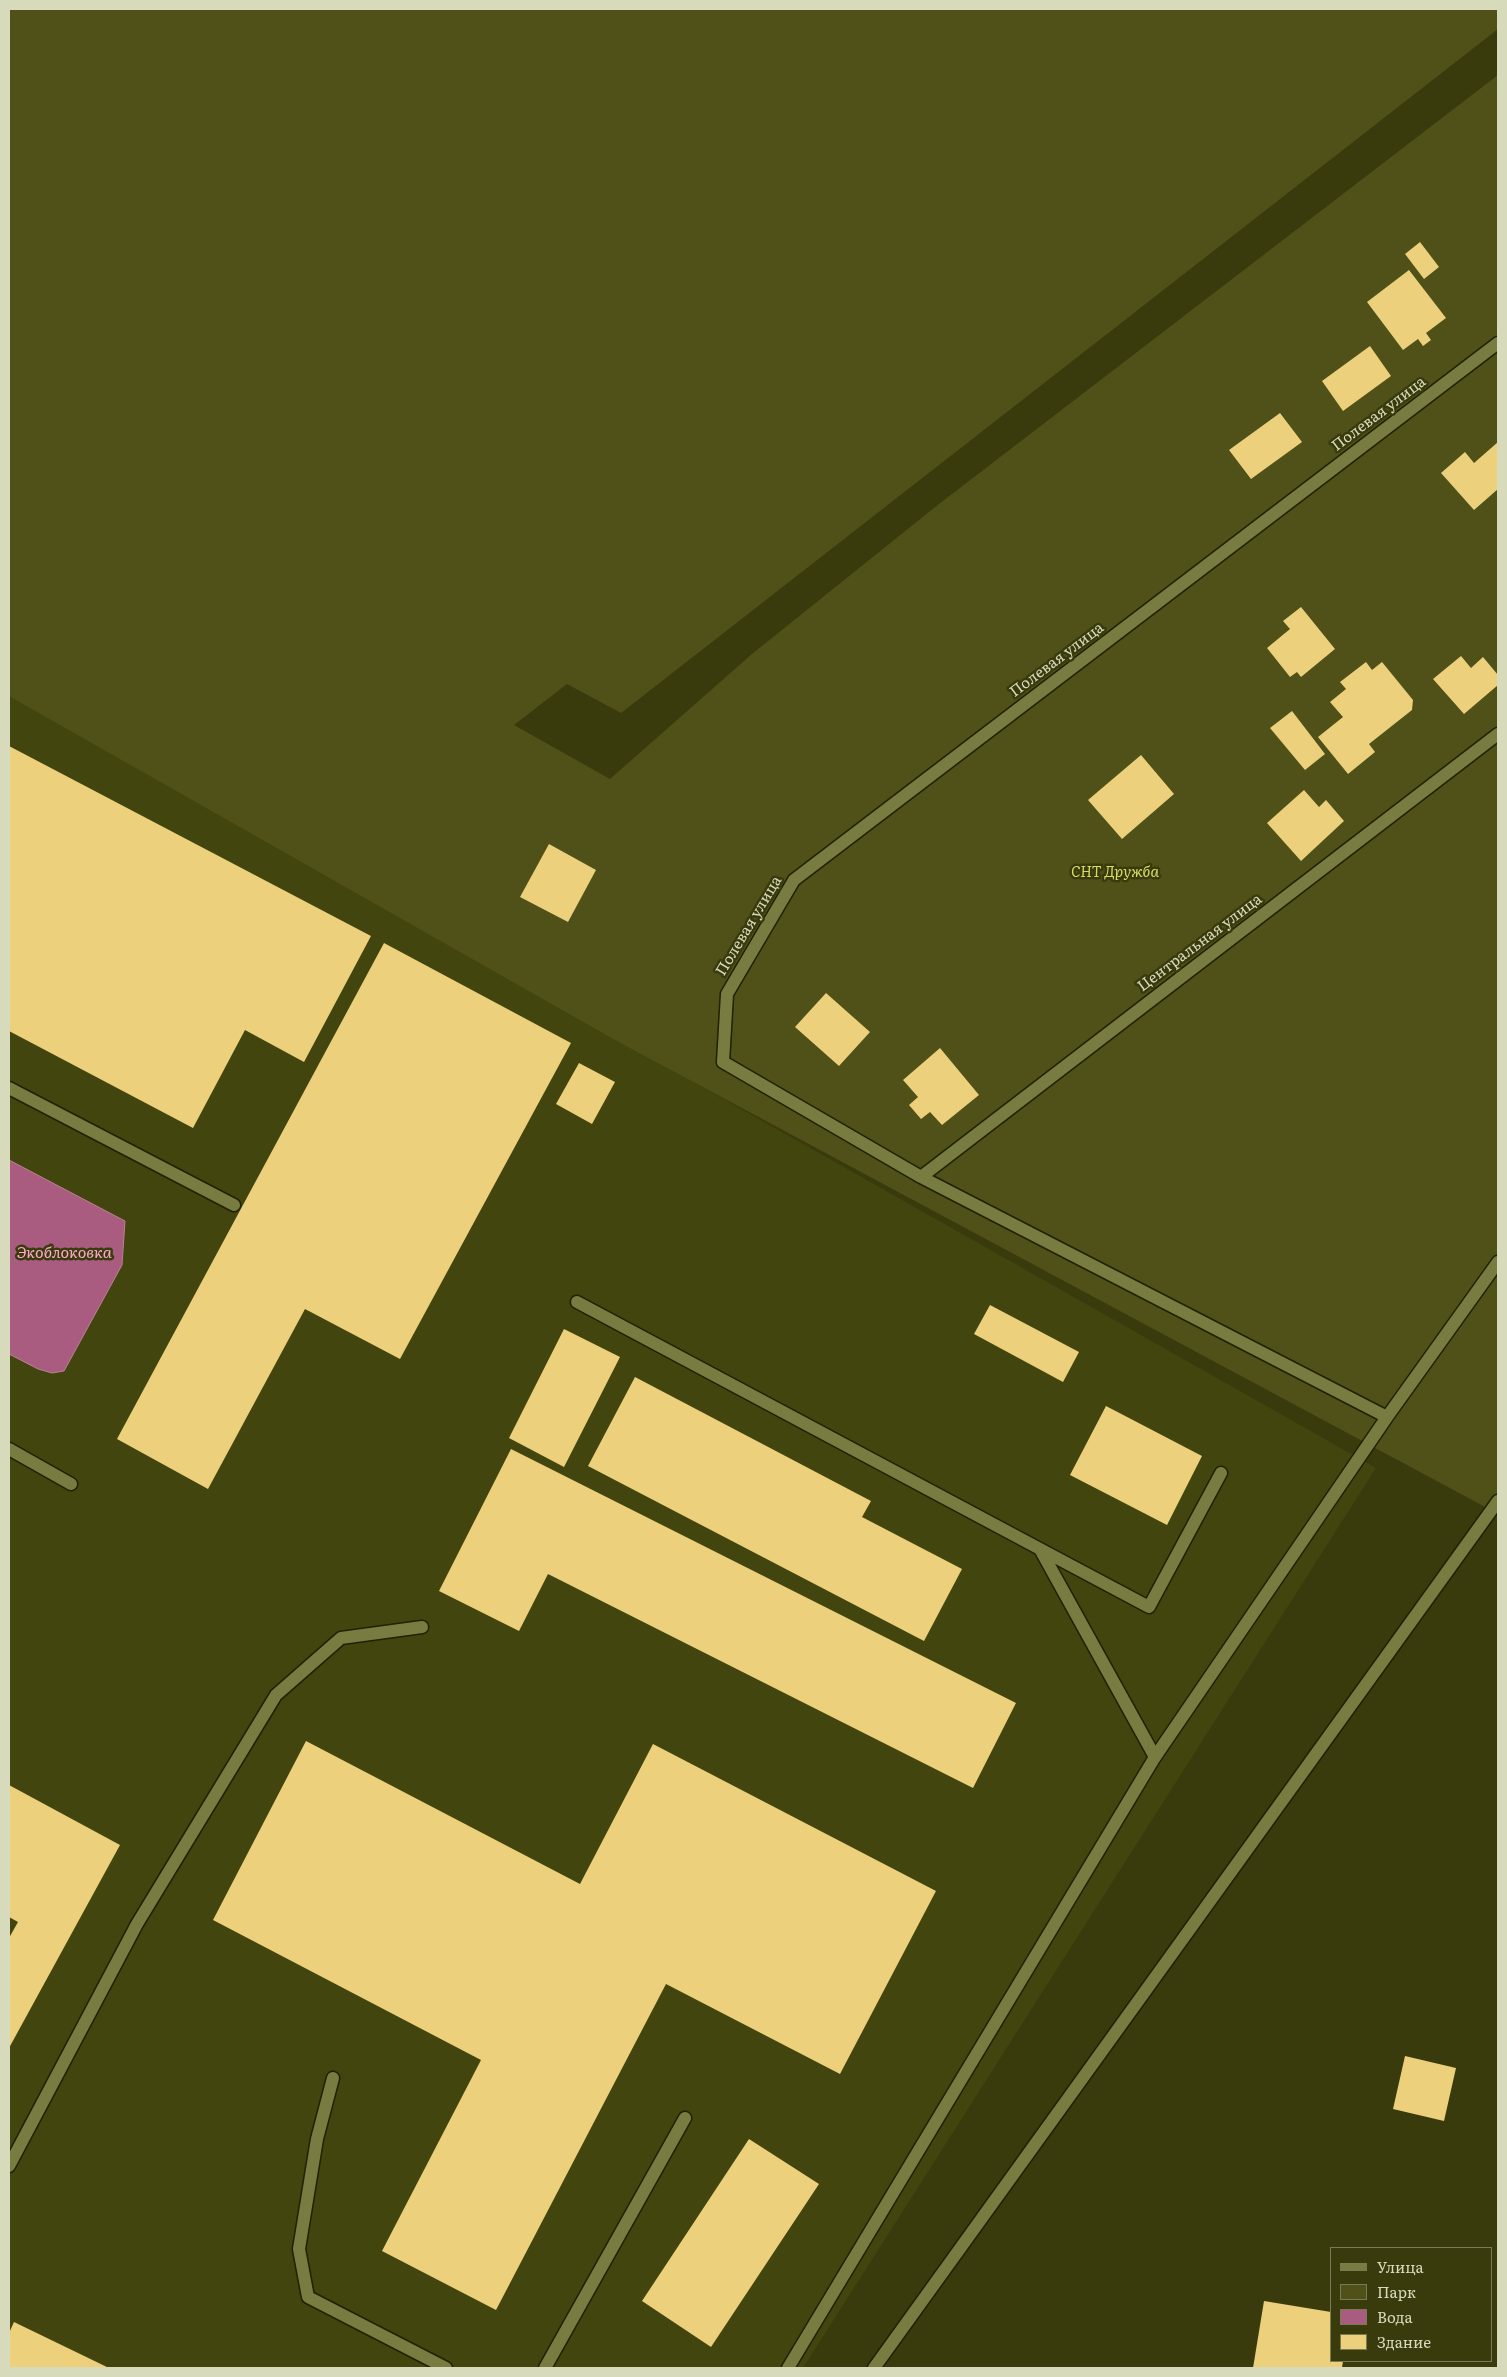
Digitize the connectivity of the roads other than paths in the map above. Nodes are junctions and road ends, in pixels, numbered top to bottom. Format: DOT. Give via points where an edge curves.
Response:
graph roads {
  1 [pos="1498,343"];
  2 [pos="1498,734"];
  3 [pos="9,1088"];
  4 [pos="921,1177"];
  5 [pos="234,1205"];
  6 [pos="1498,1262"];
  7 [pos="577,1302"];
  8 [pos="1388,1417"];
  9 [pos="9,1449"];
  10 [pos="1221,1473"];
  11 [pos="71,1484"];
  12 [pos="1498,1501"];
  13 [pos="1040,1548"];
  14 [pos="422,1627"];
  15 [pos="1155,1757"];
  16 [pos="334,2078"];
  17 [pos="685,2118"];
  18 [pos="9,2166"];
  19 [pos="446,2368"];
  20 [pos="545,2368"];
  21 [pos="788,2368"];
  22 [pos="874,2368"];
  1 -- 4 [label="street, Полевая улица" via="794,880 727,994 723,1062"];
  2 -- 4 [label="street, Центральная улица"];
  3 -- 5 [label="street"];
  4 -- 8 [label="street"];
  6 -- 8 [label="street"];
  7 -- 13 [label="street"];
  8 -- 15 [label="street"];
  9 -- 11 [label="street"];
  10 -- 13 [label="street" via="1149,1607"];
  12 -- 22 [label="street"];
  13 -- 15 [label="street"];
  14 -- 18 [label="street" via="341,1638 276,1696 136,1924"];
  15 -- 21 [label="street"];
  16 -- 19 [label="street" via="317,2139 299,2249 308,2297"];
  17 -- 20 [label="street"];
}
